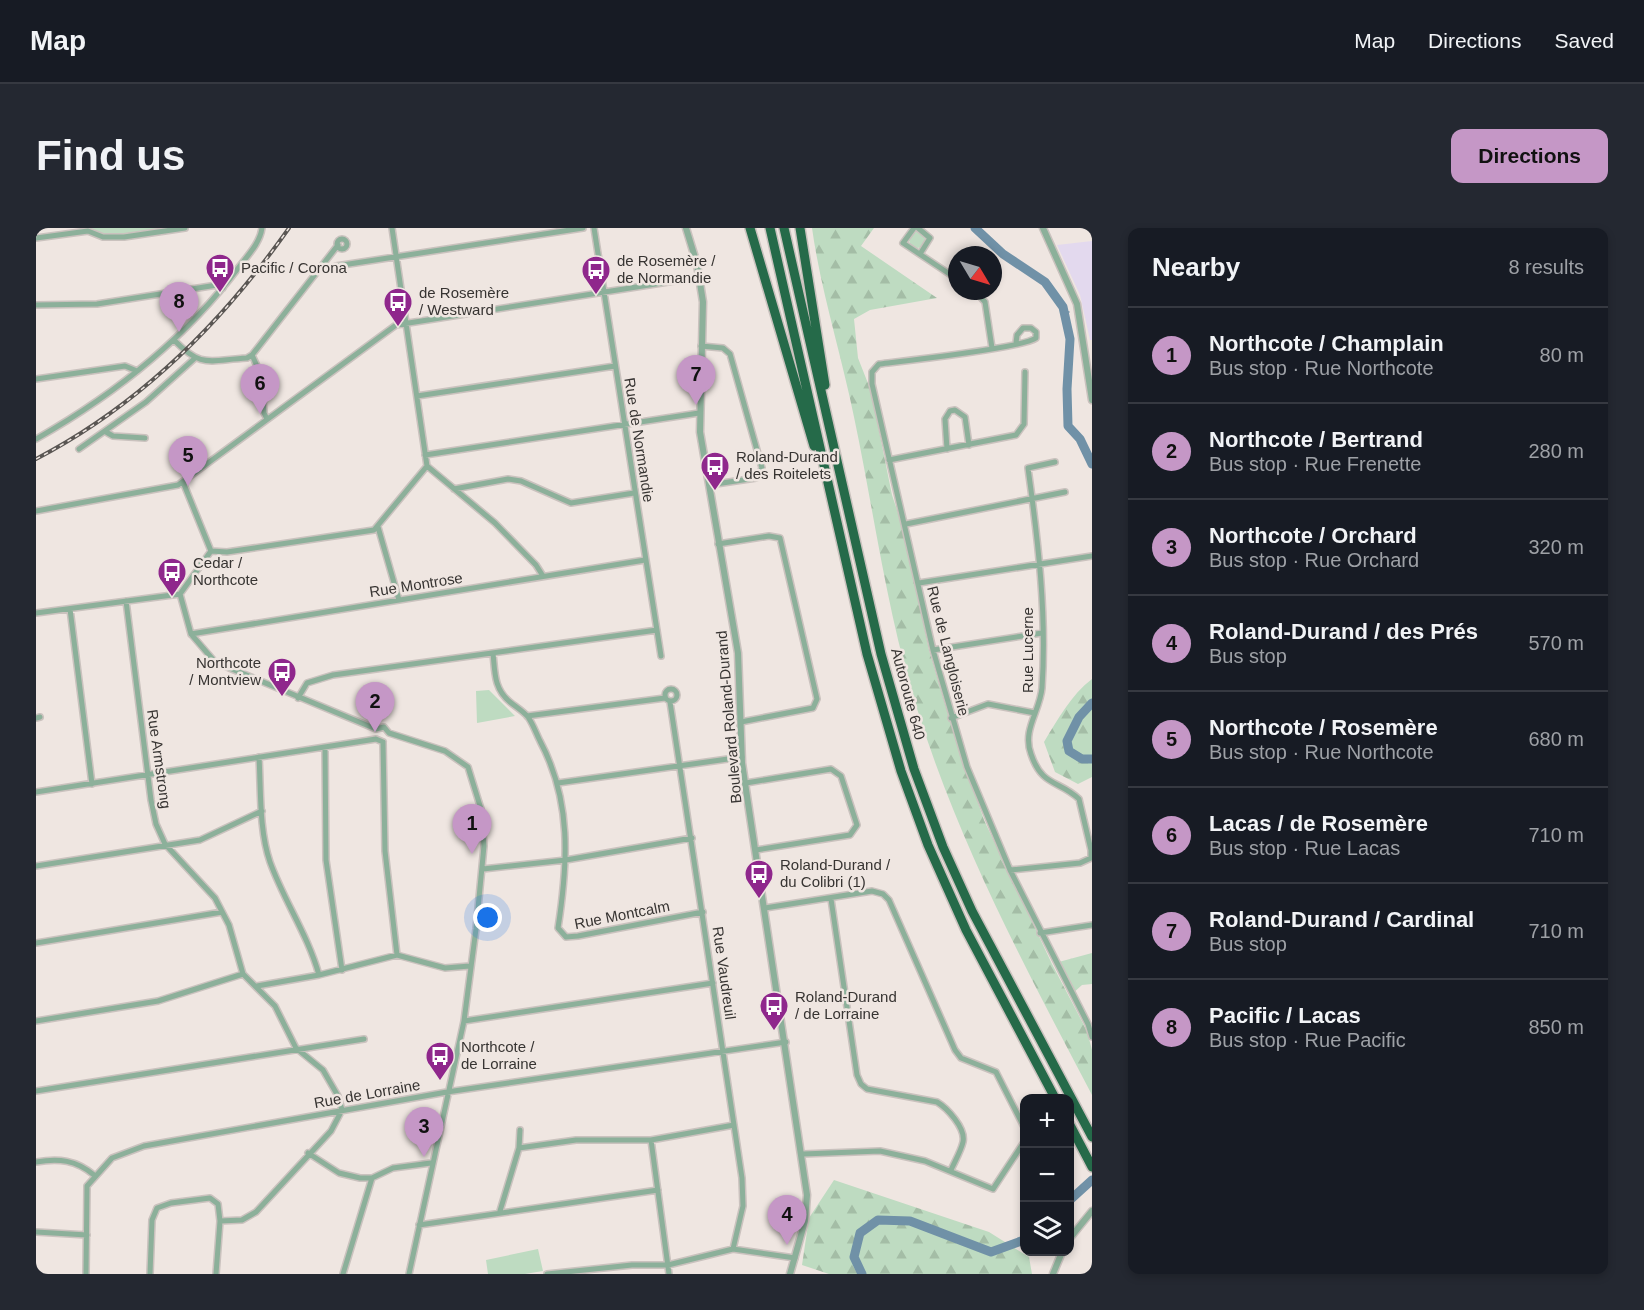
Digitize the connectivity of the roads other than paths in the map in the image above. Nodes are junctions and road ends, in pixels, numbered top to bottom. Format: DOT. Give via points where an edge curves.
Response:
graph roads {
  1 [pos="185,228"];
  2 [pos="392,228"];
  3 [pos="583,228"];
  4 [pos="594,228"];
  5 [pos="686,228"];
  6 [pos="750,228"];
  7 [pos="770,228"];
  8 [pos="784,228"];
  9 [pos="800,228"];
  10 [pos="916,228"];
  11 [pos="1043,228"];
  12 [pos="262,229"];
  13 [pos="88,230"];
  14 [pos="36,238"];
  15 [pos="338,245"];
  16 [pos="920,254"];
  17 [pos="396,257"];
  18 [pos="336,266"];
  19 [pos="948,273"];
  20 [pos="700,277"];
  21 [pos="223,288"];
  22 [pos="604,292"];
  23 [pos="983,300"];
  24 [pos="36,305"];
  25 [pos="406,323"];
  26 [pos="174,340"];
  27 [pos="1016,343"];
  28 [pos="701,346"];
  29 [pos="992,348"];
  30 [pos="252,356"];
  31 [pos="194,359"];
  32 [pos="615,366"];
  33 [pos="137,371"];
  34 [pos="1025,372"];
  35 [pos="36,379"];
  36 [pos="417,396"];
  37 [pos="1092,400"];
  38 [pos="699,413"];
  39 [pos="267,419"];
  40 [pos="623,424"];
  41 [pos="106,432"];
  42 [pos="145,438"];
  43 [pos="36,439"];
  44 [pos="969,445"];
  45 [pos="948,448"];
  46 [pos="79,449"];
  47 [pos="425,455"];
  48 [pos="836,455"];
  49 [pos="889,460"];
  50 [pos="1055,462"];
  51 [pos="427,466"];
  52 [pos="183,482"];
  53 [pos="709,485"];
  54 [pos="454,489"];
  55 [pos="1065,492"];
  56 [pos="634,493"];
  57 [pos="1032,498"];
  58 [pos="36,511"];
  59 [pos="836,517"];
  60 [pos="906,524"];
  61 [pos="378,527"];
  62 [pos="718,544"];
  63 [pos="212,551"];
  64 [pos="1092,556"];
  65 [pos="645,560"];
  66 [pos="1040,566"];
  67 [pos="543,576"];
  68 [pos="919,583"];
  69 [pos="180,594"];
  70 [pos="399,600"];
  71 [pos="126,601"];
  72 [pos="70,609"];
  73 [pos="36,614"];
  74 [pos="657,630"];
  75 [pos="1042,633"];
  76 [pos="191,634"];
  77 [pos="933,650"];
  78 [pos="493,653"];
  79 [pos="662,656"];
  80 [pos="298,698"];
  81 [pos="1035,713"];
  82 [pos="527,716"];
  83 [pos="951,718"];
  84 [pos="741,722"];
  85 [pos="376,729"];
  86 [pos="389,733"];
  87 [pos="376,739"];
  88 [pos="383,742"];
  89 [pos="325,748"];
  90 [pos="260,757"];
  91 [pos="742,757"];
  92 [pos="680,766"];
  93 [pos="149,775"];
  94 [pos="558,783"];
  95 [pos="746,783"];
  96 [pos="92,784"];
  97 [pos="36,792"];
  98 [pos="262,811"];
  99 [pos="692,838"];
  100 [pos="165,844"];
  101 [pos="756,850"];
  102 [pos="566,860"];
  103 [pos="36,866"];
  104 [pos="483,869"];
  105 [pos="1010,870"];
  106 [pos="831,899"];
  107 [pos="765,908"];
  108 [pos="222,912"];
  109 [pos="703,912"];
  110 [pos="1092,925"];
  111 [pos="1040,933"];
  112 [pos="36,943"];
  113 [pos="397,955"];
  114 [pos="470,966"];
  115 [pos="342,970"];
  116 [pos="243,974"];
  117 [pos="319,975"];
  118 [pos="713,983"];
  119 [pos="257,986"];
  120 [pos="464,1021"];
  121 [pos="36,1022"];
  122 [pos="1092,1037"];
  123 [pos="364,1039"];
  124 [pos="786,1041"];
  125 [pos="296,1048"];
  126 [pos="723,1052"];
  127 [pos="36,1090"];
  128 [pos="447,1092"];
  129 [pos="1053,1094"];
  130 [pos="342,1110"];
  131 [pos="1020,1119"];
  132 [pos="734,1125"];
  133 [pos="520,1130"];
  134 [pos="1074,1132"];
  135 [pos="1092,1137"];
  136 [pos="651,1140"];
  137 [pos="519,1148"];
  138 [pos="1020,1148"];
  139 [pos="308,1154"];
  140 [pos="803,1154"];
  141 [pos="36,1162"];
  142 [pos="431,1163"];
  143 [pos="1091,1164"];
  144 [pos="951,1170"];
  145 [pos="94,1175"];
  146 [pos="372,1178"];
  147 [pos="658,1190"];
  148 [pos="500,1211"];
  149 [pos="1092,1211"];
  150 [pos="220,1221"];
  151 [pos="419,1225"];
  152 [pos="36,1233"];
  153 [pos="1074,1233"];
  154 [pos="87,1235"];
  155 [pos="733,1249"];
  156 [pos="1060,1256"];
  157 [pos="795,1258"];
  158 [pos="668,1265"];
  159 [pos="86,1274"];
  160 [pos="150,1274"];
  161 [pos="216,1274"];
  162 [pos="344,1274"];
  163 [pos="409,1274"];
  164 [pos="547,1274"];
  165 [pos="669,1274"];
  166 [pos="790,1274"];
  167 [pos="1053,1274"];
  1 -- 13 [label="street" via="124,237 104,237"];
  2 -- 17 [label="street"];
  3 -- 17 [label="street"];
  4 -- 22 [label="street, Rue de Normandie"];
  5 -- 20 [label="street, Boulevard Roland-Durand"];
  6 -- 59 [label="highway"];
  7 -- 59 [label="highway, Autoroute 640"];
  8 -- 48 [label="highway, Autoroute 640"];
  9 -- 48 [label="highway"];
  10 -- 16 [label="street" via="930,238"];
  10 -- 16 [label="street" via="903,243"];
  11 -- 37 [label="street" via="1077,304"];
  12 -- 21 [label="street" via="259,240"];
  13 -- 14 [label="street"];
  15 -- 30 [label="street"];
  16 -- 19 [label="street"];
  17 -- 18 [label="street"];
  17 -- 25 [label="street"];
  20 -- 22 [label="street"];
  20 -- 28 [label="street, Boulevard Roland-Durand"];
  21 -- 24 [label="street" via="217,285 98,304"];
  21 -- 26 [label="street"];
  22 -- 25 [label="street"];
  22 -- 32 [label="street, Rue de Normandie"];
  23 -- 29 [label="street"];
  25 -- 36 [label="street"];
  25 -- 39 [label="street" via="388,329"];
  26 -- 31 [label="street"];
  26 -- 33 [label="street"];
  27 -- 29 [label="street, Rue de Langloiserie"];
  28 -- 38 [label="street, Boulevard Roland-Durand"];
  28 -- 53 [label="street" via="723,348 730,354 762,468 756,478"];
  29 -- 49 [label="street, Rue de Langloiserie" via="875,367 872,384"];
  30 -- 31 [label="street"];
  30 -- 39 [label="street" via="260,370"];
  31 -- 41 [label="street" via="159,392"];
  32 -- 36 [label="street"];
  32 -- 40 [label="street, Rue de Normandie"];
  33 -- 35 [label="street" via="125,366"];
  33 -- 43 [label="street" via="88,408"];
  34 -- 44 [label="street" via="1022,430 1016,435"];
  36 -- 47 [label="street"];
  38 -- 40 [label="street"];
  38 -- 53 [label="street, Boulevard Roland-Durand"];
  39 -- 52 [label="street"];
  40 -- 47 [label="street"];
  40 -- 56 [label="street, Rue de Normandie"];
  41 -- 42 [label="street"];
  41 -- 46 [label="street"];
  44 -- 45 [label="street"];
  44 -- 45 [label="street" via="965,417 955,410 945,419"];
  45 -- 49 [label="street"];
  47 -- 51 [label="street"];
  48 -- 135 [label="highway, Autoroute 640" via="887,677 929,812 984,936"];
  49 -- 60 [label="street, Rue de Langloiserie"];
  50 -- 57 [label="street, Rue Lucerne" via="1028,468"];
  51 -- 54 [label="street"];
  51 -- 61 [label="street"];
  52 -- 58 [label="street" via="167,489"];
  52 -- 63 [label="street"];
  53 -- 62 [label="street, Boulevard Roland-Durand"];
  54 -- 56 [label="street" via="508,479 571,503"];
  54 -- 67 [label="street" via="495,524"];
  55 -- 57 [label="street"];
  56 -- 65 [label="street, Rue de Normandie"];
  57 -- 60 [label="street"];
  57 -- 66 [label="street, Rue Lucerne"];
  59 -- 129 [label="highway, Autoroute 640" via="875,686 918,818 974,947"];
  60 -- 68 [label="street, Rue de Langloiserie"];
  61 -- 63 [label="street" via="227,552"];
  61 -- 70 [label="street"];
  62 -- 84 [label="street, Boulevard Roland-Durand" via="738,653"];
  62 -- 84 [label="street" via="769,536 780,538 818,699 813,708"];
  63 -- 69 [label="street"];
  64 -- 66 [label="street"];
  65 -- 67 [label="street, Rue Montrose"];
  65 -- 74 [label="street, Rue de Normandie"];
  66 -- 68 [label="street"];
  66 -- 75 [label="street, Rue Lucerne"];
  67 -- 70 [label="street, Rue Montrose"];
  68 -- 77 [label="street, Rue de Langloiserie"];
  69 -- 71 [label="street"];
  69 -- 76 [label="street"];
  70 -- 76 [label="street, Rue Montrose"];
  71 -- 72 [label="street"];
  71 -- 93 [label="street, Rue Armstrong"];
  72 -- 73 [label="street"];
  72 -- 96 [label="street"];
  74 -- 78 [label="street"];
  74 -- 79 [label="street, Rue de Normandie"];
  75 -- 77 [label="street"];
  75 -- 81 [label="street, Rue Lucerne" via="1041,699"];
  76 -- 80 [label="street" via="215,662"];
  77 -- 83 [label="street, Rue de Langloiserie"];
  78 -- 80 [label="street" via="333,675 307,683"];
  78 -- 82 [label="street, Rue Montcalm" via="496,686"];
  80 -- 85 [label="street"];
  81 -- 83 [label="street" via="988,704"];
  81 -- 105 [label="street, Rue Lucerne" via="1028,733 1031,757 1044,777 1079,799 1091,858 1080,863"];
  82 -- 92 [label="street, Rue Vaudreuil" via="668,700"];
  82 -- 94 [label="street, Rue Montcalm"];
  83 -- 105 [label="street, Rue de Langloiserie"];
  84 -- 91 [label="street, Boulevard Roland-Durand"];
  85 -- 86 [label="street" via="384,727"];
  85 -- 87 [label="street"];
  86 -- 88 [label="street"];
  86 -- 104 [label="street" via="445,751 468,767 481,809"];
  87 -- 88 [label="street"];
  87 -- 89 [label="street"];
  88 -- 113 [label="street" via="385,851"];
  89 -- 90 [label="street"];
  89 -- 115 [label="street" via="326,860"];
  90 -- 93 [label="street"];
  90 -- 98 [label="street"];
  91 -- 92 [label="street"];
  91 -- 95 [label="street, Boulevard Roland-Durand"];
  92 -- 94 [label="street"];
  92 -- 99 [label="street, Rue Vaudreuil"];
  93 -- 96 [label="street"];
  93 -- 100 [label="street, Rue Armstrong" via="151,800"];
  94 -- 102 [label="street, Rue Montcalm" via="565,818"];
  95 -- 101 [label="street, Boulevard Roland-Durand"];
  95 -- 101 [label="street" via="836,771 857,825 850,834"];
  96 -- 97 [label="street"];
  98 -- 100 [label="street" via="200,840"];
  98 -- 117 [label="street" via="270,861 312,951"];
  99 -- 102 [label="street"];
  99 -- 109 [label="street, Rue Vaudreuil"];
  100 -- 103 [label="street"];
  100 -- 108 [label="street, Rue Armstrong" via="215,898"];
  101 -- 107 [label="street, Boulevard Roland-Durand"];
  102 -- 104 [label="street"];
  102 -- 109 [label="street, Rue Montcalm" via="558,928 566,937"];
  104 -- 114 [label="street"];
  105 -- 111 [label="street, Rue de Langloiserie"];
  106 -- 107 [label="street"];
  106 -- 131 [label="street" via="873,891 890,900 955,1050 961,1058 996,1072"];
  106 -- 144 [label="street" via="857,1075 867,1089 946,1107 964,1142"];
  107 -- 124 [label="street, Boulevard Roland-Durand"];
  108 -- 112 [label="street"];
  108 -- 116 [label="street, Rue Armstrong"];
  109 -- 118 [label="street, Rue Vaudreuil"];
  110 -- 111 [label="street"];
  111 -- 122 [label="street, Rue de Langloiserie"];
  113 -- 114 [label="street" via="445,968"];
  113 -- 115 [label="street"];
  114 -- 120 [label="street"];
  115 -- 117 [label="street"];
  116 -- 119 [label="street"];
  116 -- 121 [label="street" via="158,1001"];
  117 -- 119 [label="street"];
  118 -- 120 [label="street"];
  118 -- 126 [label="street, Rue Vaudreuil"];
  119 -- 125 [label="street" via="275,1006"];
  120 -- 128 [label="street"];
  123 -- 125 [label="street"];
  124 -- 126 [label="street, Rue de Lorraine"];
  124 -- 140 [label="street, Boulevard Roland-Durand"];
  125 -- 127 [label="street"];
  125 -- 130 [label="street" via="323,1070"];
  126 -- 128 [label="street, Rue de Lorraine"];
  126 -- 132 [label="street, Rue Vaudreuil"];
  128 -- 130 [label="street, Rue de Lorraine"];
  128 -- 142 [label="street"];
  130 -- 139 [label="street" via="331,1131"];
  130 -- 145 [label="street, Rue de Lorraine" via="144,1146 112,1158"];
  132 -- 136 [label="street"];
  132 -- 155 [label="street, Rue Vaudreuil" via="743,1206"];
  133 -- 137 [label="street"];
  134 -- 143 [label="highway"];
  136 -- 137 [label="street" via="576,1140"];
  136 -- 147 [label="street"];
  137 -- 148 [label="street"];
  138 -- 144 [label="street" via="993,1189"];
  139 -- 146 [label="street" via="339,1173"];
  139 -- 150 [label="street" via="256,1212 242,1220"];
  140 -- 144 [label="street" via="880,1151"];
  140 -- 157 [label="street, Boulevard Roland-Durand" via="805,1221"];
  141 -- 145 [label="street" via="57,1159 82,1165"];
  142 -- 146 [label="street" via="393,1168"];
  142 -- 151 [label="street"];
  145 -- 154 [label="street" via="87,1186"];
  146 -- 162 [label="street"];
  147 -- 148 [label="street"];
  147 -- 158 [label="street"];
  148 -- 151 [label="street"];
  149 -- 153 [label="street"];
  150 -- 160 [label="street" via="218,1204 210,1198 158,1208 152,1220"];
  150 -- 161 [label="street"];
  151 -- 163 [label="street"];
  152 -- 154 [label="street"];
  154 -- 159 [label="street"];
  155 -- 157 [label="street"];
  155 -- 158 [label="street"];
  156 -- 167 [label="street"];
  157 -- 166 [label="street, Boulevard Roland-Durand"];
  158 -- 164 [label="street"];
  158 -- 165 [label="street"];
}
